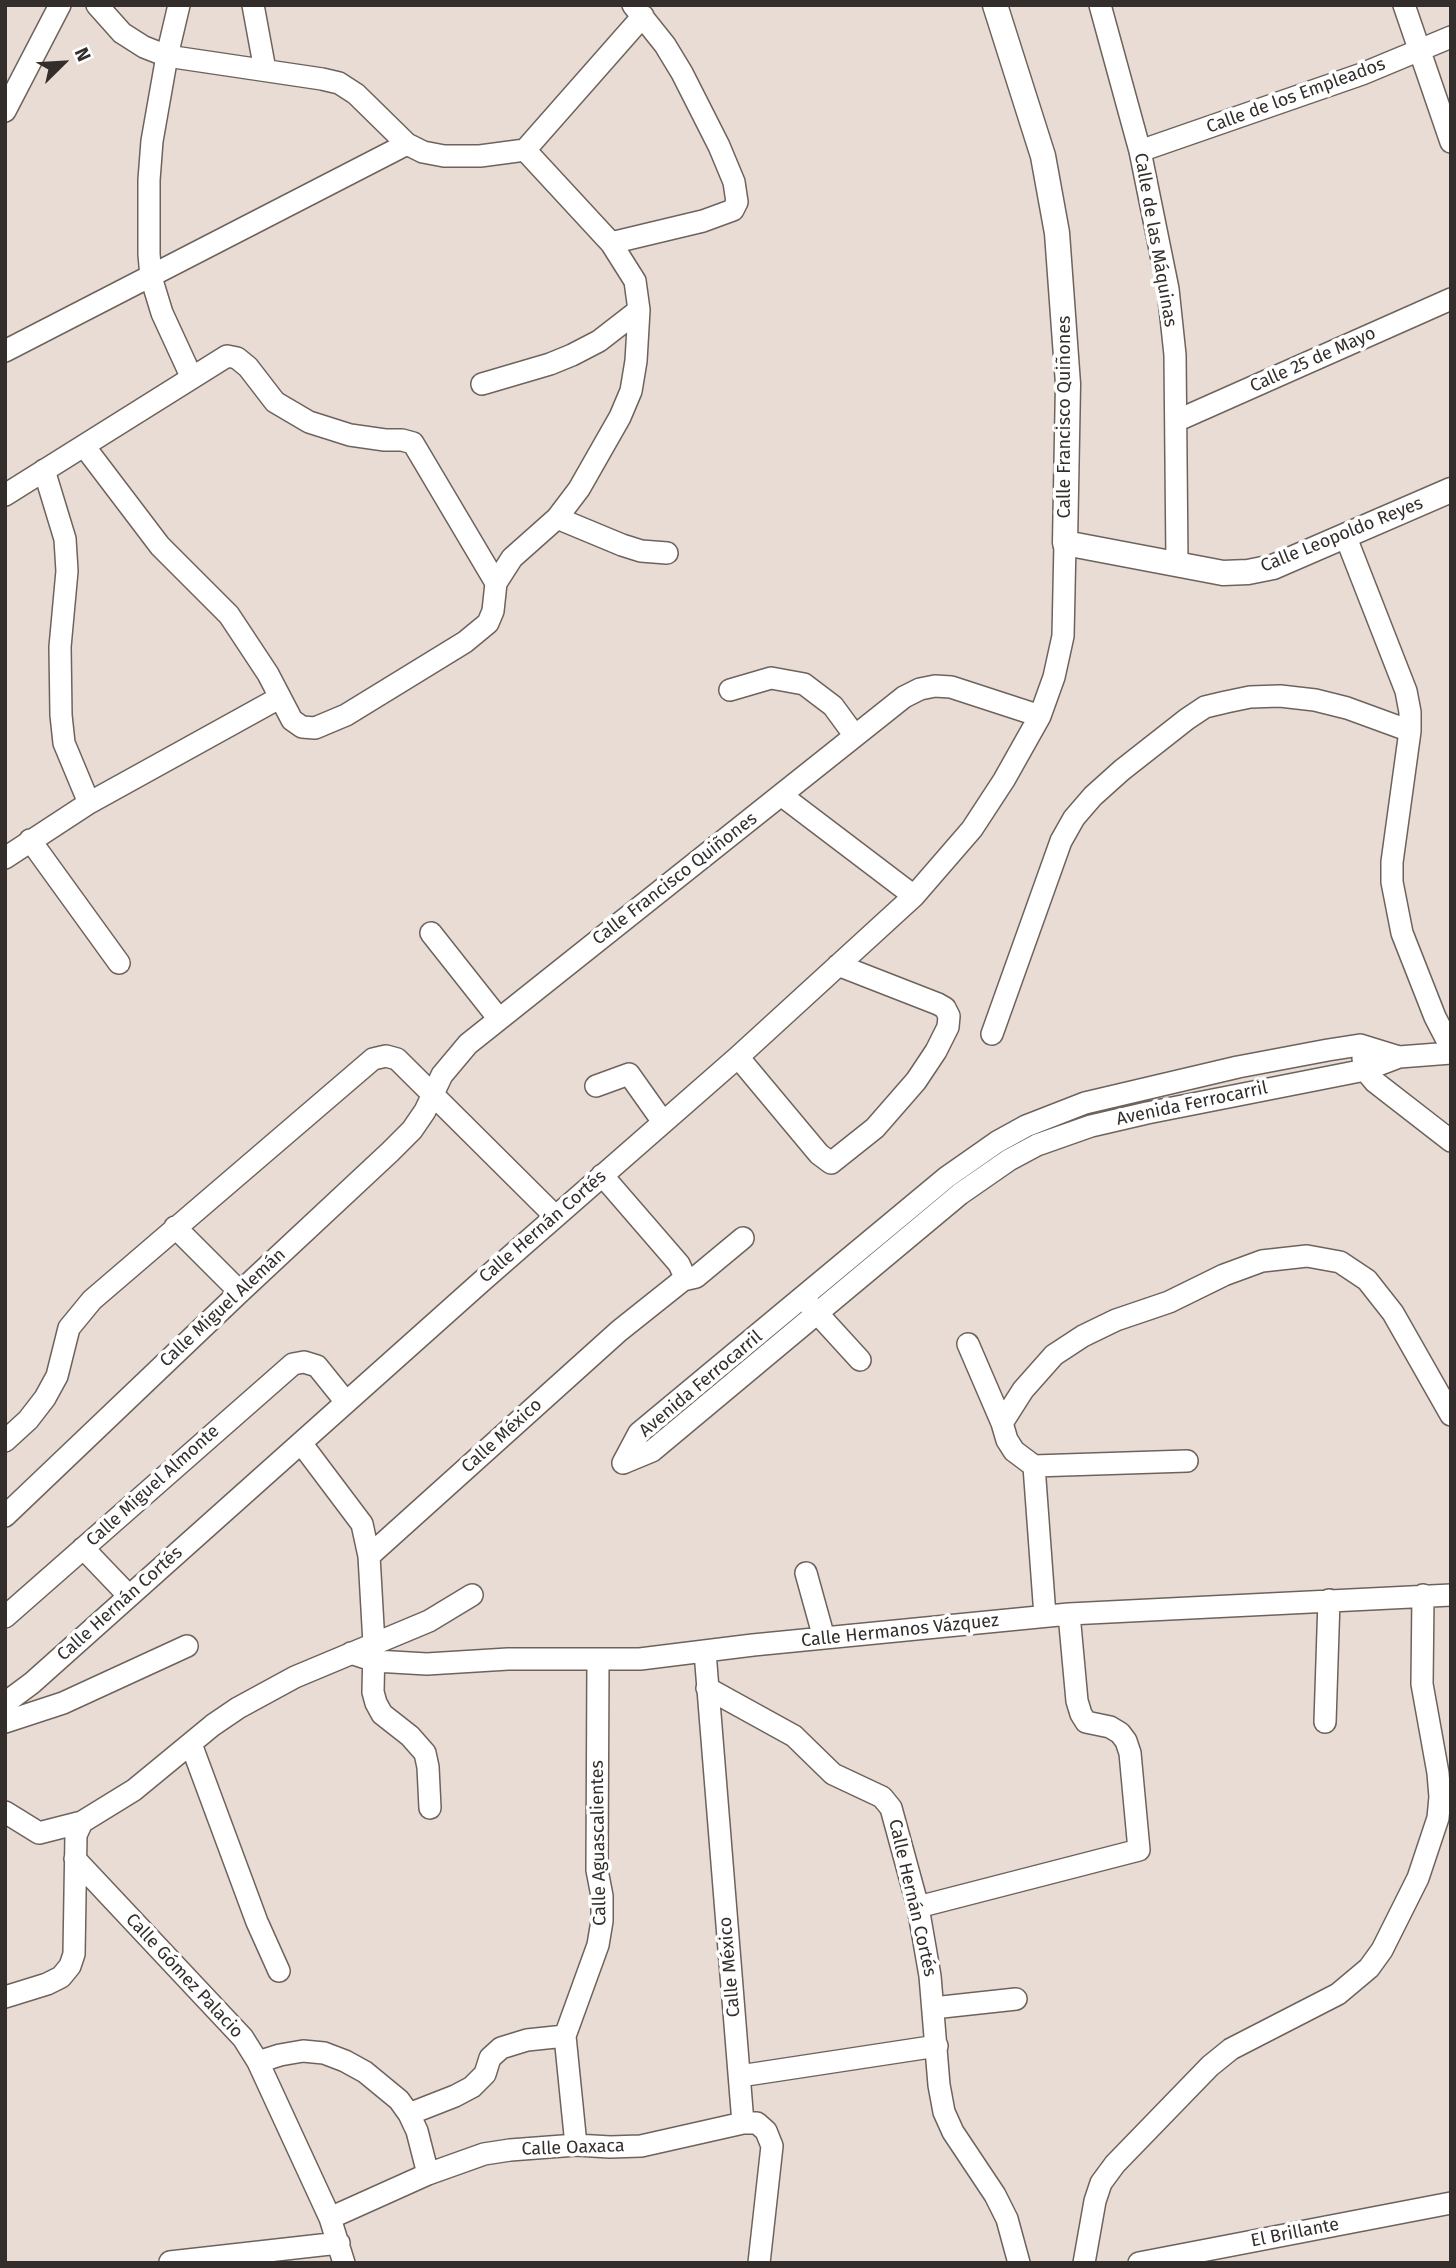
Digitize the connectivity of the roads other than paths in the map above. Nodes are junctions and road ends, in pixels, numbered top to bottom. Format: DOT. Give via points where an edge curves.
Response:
graph roads {
  1 [pos="60,5"];
  2 [pos="97,5"];
  3 [pos="179,5"];
  4 [pos="253,5"];
  5 [pos="995,5"];
  6 [pos="1100,5"];
  7 [pos="1404,5"];
  8 [pos="638,11"];
  9 [pos="1451,37"];
  10 [pos="1419,50"];
  11 [pos="167,56"];
  12 [pos="265,70"];
  13 [pos="5,111"];
  14 [pos="1451,142"];
  15 [pos="407,144"];
  16 [pos="525,150"];
  17 [pos="1140,151"];
  18 [pos="611,243"];
  19 [pos="151,277"];
  20 [pos="1451,299"];
  21 [pos="639,310"];
  22 [pos="5,351"];
  23 [pos="191,376"];
  24 [pos="482,384"];
  25 [pos="1176,421"];
  26 [pos="84,446"];
  27 [pos="44,470"];
  28 [pos="1451,490"];
  29 [pos="5,495"];
  30 [pos="557,518"];
  31 [pos="1345,535"];
  32 [pos="1065,543"];
  33 [pos="667,552"];
  34 [pos="1177,563"];
  35 [pos="496,583"];
  36 [pos="730,690"];
  37 [pos="279,698"];
  38 [pos="1040,716"];
  39 [pos="1410,731"];
  40 [pos="855,736"];
  41 [pos="781,795"];
  42 [pos="89,803"];
  43 [pos="30,841"];
  44 [pos="5,858"];
  45 [pos="914,896"];
  46 [pos="431,933"];
  47 [pos="119,963"];
  48 [pos="838,965"];
  49 [pos="499,1019"];
  50 [pos="992,1034"];
  51 [pos="1360,1045"];
  52 [pos="1451,1051"];
  53 [pos="738,1057"];
  54 [pos="1399,1057"];
  55 [pos="1365,1070"];
  56 [pos="596,1086"];
  57 [pos="434,1095"];
  58 [pos="663,1122"];
  59 [pos="1451,1141"];
  60 [pos="998,1142"];
  61 [pos="1009,1160"];
  62 [pos="602,1175"];
  63 [pos="555,1216"];
  64 [pos="176,1227"];
  65 [pos="743,1238"];
  66 [pos="683,1280"];
  67 [pos="240,1292"];
  68 [pos="810,1306"];
  69 [pos="968,1344"];
  70 [pos="860,1360"];
  71 [pos="346,1402"];
  72 [pos="1451,1415"];
  73 [pos="1002,1423"];
  74 [pos="5,1441"];
  75 [pos="301,1443"];
  76 [pos="1187,1461"];
  77 [pos="1034,1466"];
  78 [pos="5,1516"];
  79 [pos="83,1548"];
  80 [pos="369,1556"];
  81 [pos="806,1573"];
  82 [pos="472,1595"];
  83 [pos="1423,1595"];
  84 [pos="1451,1595"];
  85 [pos="129,1596"];
  86 [pos="1329,1600"];
  87 [pos="1069,1614"];
  88 [pos="1045,1616"];
  89 [pos="5,1617"];
  90 [pos="824,1638"];
  91 [pos="187,1646"];
  92 [pos="705,1652"];
  93 [pos="374,1653"];
  94 [pos="598,1661"];
  95 [pos="32,1683"];
  96 [pos="707,1688"];
  97 [pos="7,1701"];
  98 [pos="63,1703"];
  99 [pos="5,1721"];
  100 [pos="1325,1722"];
  101 [pos="191,1744"];
  102 [pos="430,1808"];
  103 [pos="5,1812"];
  104 [pos="82,1822"];
  105 [pos="75,1859"];
  106 [pos="918,1907"];
  107 [pos="279,1971"];
  108 [pos="5,1997"];
  109 [pos="1016,1999"];
  110 [pos="933,2008"];
  111 [pos="565,2036"];
  112 [pos="937,2046"];
  113 [pos="258,2062"];
  114 [pos="740,2076"];
  115 [pos="409,2114"];
  116 [pos="743,2123"];
  117 [pos="576,2145"];
  118 [pos="428,2174"];
  119 [pos="1451,2203"];
  120 [pos="330,2218"];
  121 [pos="341,2253"];
  122 [pos="170,2262"];
  123 [pos="759,2263"];
  124 [pos="1019,2263"];
  125 [pos="1084,2263"];
  126 [pos="1139,2263"];
  1 -- 13 [label="street"];
  2 -- 11 [label="street" via="122,33"];
  3 -- 11 [label="street"];
  4 -- 12 [label="street"];
  5 -- 32 [label="street, Calle Francisco Quiñones" via="1043,156 1057,233 1068,384"];
  6 -- 17 [label="street, Calle de las Máquinas"];
  7 -- 10 [label="street"];
  8 -- 16 [label="street"];
  8 -- 18 [label="street" via="682,73 719,146 737,202 733,209 712,218"];
  9 -- 10 [label="street, Calle de los Empleados"];
  10 -- 14 [label="street"];
  10 -- 17 [label="street, Calle de los Empleados"];
  11 -- 12 [label="street"];
  11 -- 19 [label="street" via="149,180"];
  12 -- 15 [label="street" via="339,83"];
  15 -- 16 [label="street" via="444,156"];
  15 -- 19 [label="street"];
  16 -- 18 [label="street"];
  17 -- 25 [label="street, Calle de las Máquinas" via="1168,289"];
  18 -- 21 [label="street" via="635,281"];
  19 -- 22 [label="street"];
  19 -- 23 [label="street"];
  20 -- 25 [label="street, Calle 25 de Mayo"];
  21 -- 24 [label="street" via="572,355"];
  21 -- 30 [label="street" via="631,391 579,489"];
  23 -- 26 [label="street"];
  23 -- 35 [label="street" via="227,356 237,358 275,402 309,422 350,435 413,443"];
  25 -- 34 [label="street, Calle de las Máquinas"];
  26 -- 27 [label="street"];
  26 -- 37 [label="street" via="160,546 229,615"];
  27 -- 29 [label="street"];
  27 -- 42 [label="street" via="65,539 60,647 64,743"];
  28 -- 31 [label="street, Calle Leopoldo Reyes"];
  30 -- 33 [label="street" via="641,551"];
  30 -- 35 [label="street" via="512,558"];
  31 -- 34 [label="street, Calle Leopoldo Reyes" via="1273,567 1248,572 1223,573"];
  31 -- 39 [label="street" via="1406,691"];
  32 -- 34 [label="street, Calle Leopoldo Reyes"];
  32 -- 38 [label="street, Calle Hernán Cortés" via="1063,636 1055,677"];
  35 -- 37 [label="street" via="493,611 478,633 346,715 315,728 302,727"];
  36 -- 40 [label="street" via="771,678 804,684 833,706"];
  37 -- 42 [label="street"];
  38 -- 40 [label="street, Calle Francisco Quiñones" via="935,686 904,697"];
  38 -- 45 [label="street, Calle Hernán Cortés" via="972,829"];
  39 -- 50 [label="street" via="1348,708 1280,696 1226,702 1187,719 1122,769 1074,818 1060,841"];
  39 -- 52 [label="street" via="1392,882 1402,933"];
  40 -- 41 [label="street, Calle Francisco Quiñones"];
  41 -- 45 [label="street"];
  41 -- 49 [label="street, Calle Francisco Quiñones"];
  42 -- 43 [label="street"];
  43 -- 44 [label="street"];
  43 -- 47 [label="street"];
  45 -- 48 [label="street, Calle Hernán Cortés"];
  46 -- 49 [label="street"];
  48 -- 53 [label="street, Calle Hernán Cortés"];
  48 -- 53 [label="street" via="938,1004 949,1016 936,1051 875,1128 831,1163"];
  49 -- 57 [label="street, Calle Francisco Quiñones" via="454,1059"];
  51 -- 54 [label="street, Avenida Ferrocarril"];
  51 -- 55 [label="street"];
  51 -- 60 [label="street, Avenida Ferrocarril" via="1238,1067 1085,1103"];
  52 -- 54 [label="street, Avenida Ferrocarril"];
  53 -- 58 [label="street, Calle Hernán Cortés"];
  54 -- 55 [label="street, Avenida Ferrocarril"];
  55 -- 59 [label="street"];
  55 -- 61 [label="street, Avenida Ferrocarril" via="1091,1126"];
  56 -- 58 [label="street" via="629,1074"];
  57 -- 63 [label="street"];
  57 -- 64 [label="street" via="397,1059 373,1059"];
  57 -- 67 [label="street, Calle Miguel Alemán" via="412,1130"];
  58 -- 62 [label="street, Calle Hernán Cortés"];
  60 -- 61 [label="street"];
  60 -- 68 [label="street, Avenida Ferrocarril" via="947,1177"];
  61 -- 68 [label="street, Avenida Ferrocarril"];
  62 -- 63 [label="street, Calle Hernán Cortés"];
  62 -- 66 [label="street" via="679,1264"];
  63 -- 71 [label="street, Calle Hernán Cortés"];
  64 -- 67 [label="street"];
  64 -- 74 [label="street" via="79,1315 69,1328 51,1387 28,1420"];
  65 -- 66 [label="street, Calle México" via="696,1277"];
  66 -- 80 [label="street, Calle México" via="609,1340"];
  67 -- 78 [label="street, Calle Miguel Alemán"];
  68 -- 68 [label="street, Avenida Ferrocarril" via="639,1433 622,1463 652,1451"];
  68 -- 70 [label="street"];
  69 -- 73 [label="street"];
  71 -- 75 [label="street, Calle Hernán Cortés"];
  71 -- 79 [label="street, Calle Miguel Almonte" via="317,1366 293,1364"];
  72 -- 73 [label="street" via="1394,1313 1367,1280 1340,1262 1307,1256 1262,1261 1083,1336 1054,1355"];
  73 -- 77 [label="street" via="1014,1451"];
  75 -- 80 [label="street" via="362,1524"];
  75 -- 85 [label="street, Calle Hernán Cortés"];
  76 -- 77 [label="street"];
  77 -- 88 [label="street"];
  79 -- 85 [label="street"];
  79 -- 89 [label="street, Calle Miguel Almonte"];
  80 -- 93 [label="street"];
  81 -- 90 [label="street"];
  82 -- 93 [label="street"];
  83 -- 84 [label="street, Calle Hermanos Vázquez"];
  83 -- 86 [label="street, Calle Hermanos Vázquez"];
  83 -- 125 [label="street" via="1422,1684 1440,1797 1438,1818 1418,1878 1382,1950 1369,1968 1338,1994 1231,2049 1115,2164 1098,2192"];
  85 -- 95 [label="street, Calle Hernán Cortés"];
  86 -- 87 [label="street, Calle Hermanos Vázquez"];
  86 -- 100 [label="street"];
  87 -- 88 [label="street, Calle Hermanos Vázquez"];
  87 -- 106 [label="street" via="1081,1714 1086,1722 1120,1733 1130,1753 1139,1850"];
  88 -- 90 [label="street, Calle Hermanos Vázquez"];
  90 -- 92 [label="street, Calle Hermanos Vázquez"];
  91 -- 98 [label="street"];
  92 -- 94 [label="street, Calle Hermanos Vázquez"];
  92 -- 96 [label="street, Calle México"];
  93 -- 94 [label="street, Calle Hermanos Vázquez" via="427,1664 508,1659"];
  93 -- 101 [label="street, Calle Hermanos Vázquez" via="351,1653 295,1676 238,1708"];
  93 -- 102 [label="street" via="376,1703 425,1753"];
  94 -- 111 [label="street, Calle Aguascalientes" via="597,1870 602,1922"];
  95 -- 97 [label="street, Calle Hernán Cortés"];
  95 -- 98 [label="street"];
  96 -- 106 [label="street, Calle Hernán Cortés" via="794,1736 833,1774 882,1797 897,1824"];
  96 -- 114 [label="street, Calle México"];
  98 -- 99 [label="street"];
  101 -- 104 [label="street, Calle Hermanos Vázquez" via="134,1790"];
  101 -- 107 [label="street"];
  103 -- 104 [label="street, Calle Hermanos Vázquez" via="39,1833"];
  104 -- 105 [label="street"];
  105 -- 108 [label="street" via="70,1966 47,1984"];
  105 -- 113 [label="street, Calle Gómez Palacio" via="221,2013"];
  106 -- 110 [label="street, Calle Hernán Cortés"];
  109 -- 110 [label="street"];
  110 -- 112 [label="street, Calle Hernán Cortés"];
  111 -- 115 [label="street" via="501,2048 472,2087"];
  111 -- 117 [label="street, Calle Aguascalientes"];
  112 -- 114 [label="street"];
  112 -- 124 [label="street, Calle Hernán Cortés" via="944,2112 995,2194"];
  113 -- 115 [label="street" via="280,2054 324,2053 365,2072"];
  113 -- 120 [label="street, Calle Gómez Palacio"];
  114 -- 116 [label="street, Calle México"];
  115 -- 118 [label="street"];
  116 -- 117 [label="street, Calle Oaxaca" via="641,2146"];
  116 -- 123 [label="street" via="757,2123 772,2146"];
  117 -- 118 [label="street, Calle Oaxaca" via="484,2154"];
  118 -- 120 [label="street, Calle Oaxaca"];
  119 -- 126 [label="street, El Brillante"];
  120 -- 121 [label="street, Calle Gómez Palacio"];
  121 -- 122 [label="street"];
}
